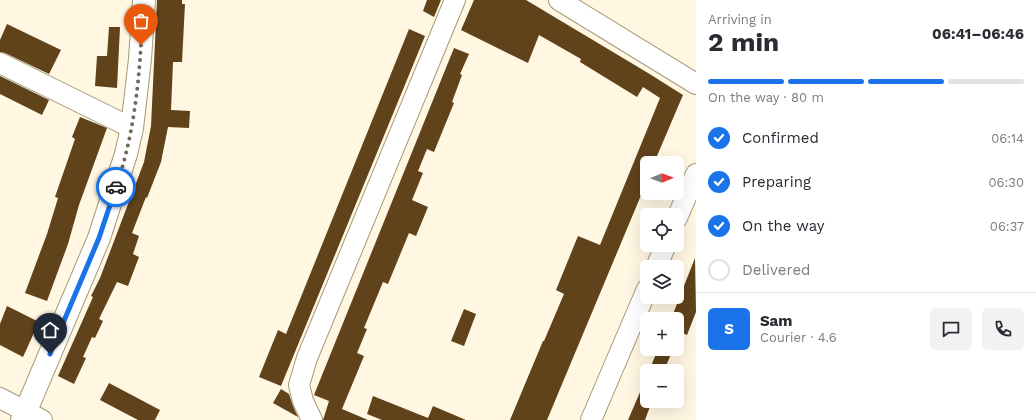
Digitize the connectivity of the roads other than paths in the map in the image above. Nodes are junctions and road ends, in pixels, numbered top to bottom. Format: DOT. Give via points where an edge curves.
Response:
graph roads {
  1 [pos="144,0"];
  2 [pos="455,0"];
  3 [pos="559,0"];
  4 [pos="0,63"];
  5 [pos="696,84"];
  6 [pos="132,128"];
  7 [pos="696,174"];
  8 [pos="681,208"];
  9 [pos="641,304"];
  10 [pos="0,398"];
  11 [pos="30,417"];
  12 [pos="312,420"];
  13 [pos="591,420"];
  1 -- 6 [label="main road"];
  2 -- 12 [label="street" via="306,358 299,385"];
  3 -- 5 [label="street"];
  4 -- 6 [label="street"];
  6 -- 11 [label="main road" via="99,238"];
  7 -- 8 [label="street"];
  9 -- 13 [label="street"];
  10 -- 11 [label="street"];
}
